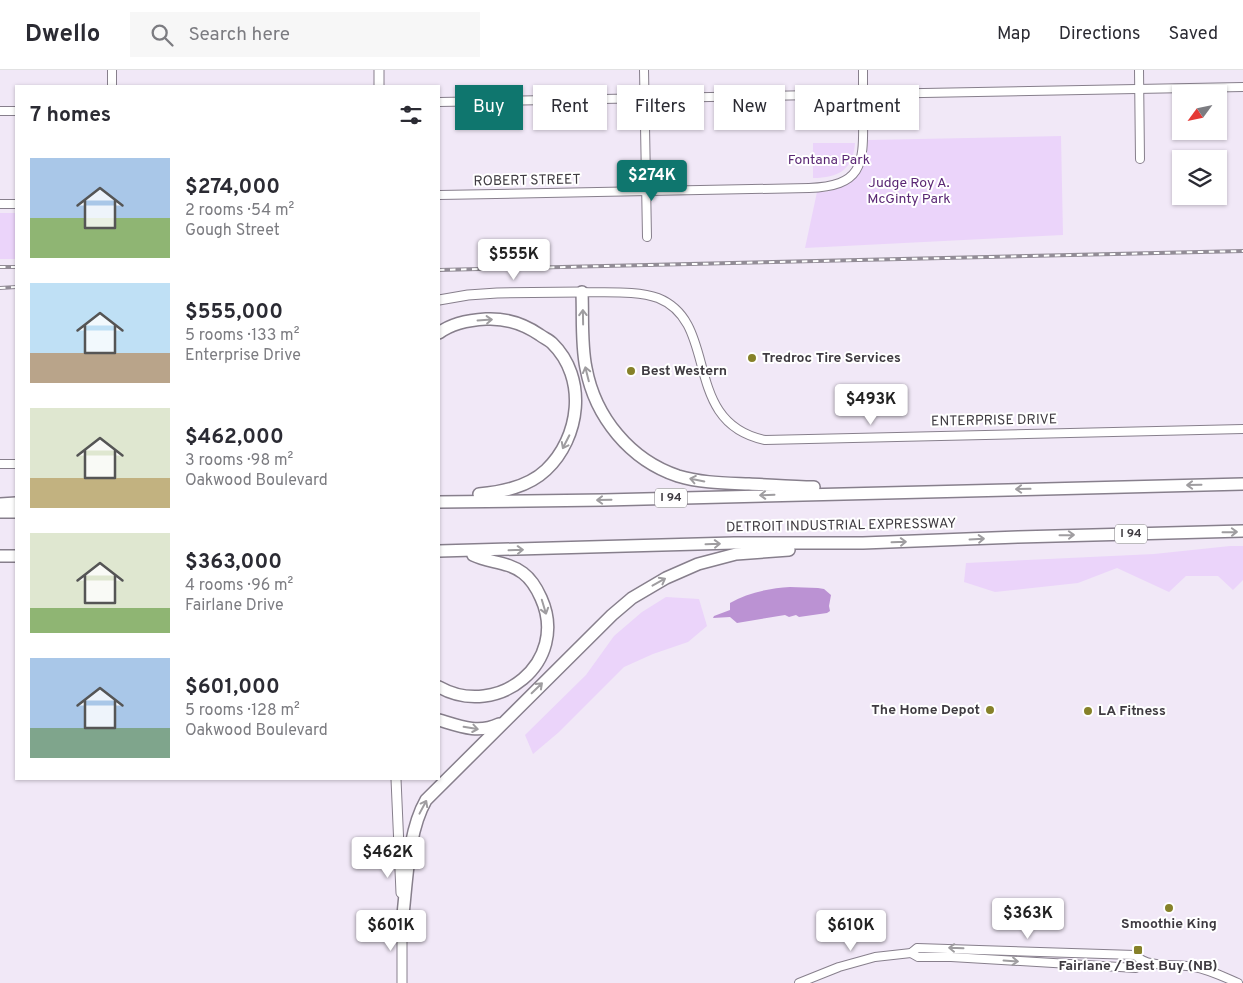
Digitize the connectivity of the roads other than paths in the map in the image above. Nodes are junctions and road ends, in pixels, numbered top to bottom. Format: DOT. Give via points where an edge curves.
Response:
graph roads {
  1 [pos="112,70"];
  2 [pos="379,70"];
  3 [pos="644,70"];
  4 [pos="863,70"];
  5 [pos="1139,70"];
  6 [pos="112,85"];
  7 [pos="379,85"];
  8 [pos="644,85"];
  9 [pos="863,85"];
  10 [pos="1243,87"];
  11 [pos="1140,89"];
  12 [pos="919,93"];
  13 [pos="795,95"];
  14 [pos="704,97"];
  15 [pos="617,99"];
  16 [pos="440,102"];
  17 [pos="0,111"];
  18 [pos="15,111"];
  19 [pos="645,130"];
  20 [pos="863,130"];
  21 [pos="1140,159"];
  22 [pos="646,191"];
  23 [pos="440,195"];
  24 [pos="0,204"];
  25 [pos="15,204"];
  26 [pos="648,237"];
  27 [pos="582,292"];
  28 [pos="440,301"];
  29 [pos="440,332"];
  30 [pos="1243,429"];
  31 [pos="0,464"];
  32 [pos="15,464"];
  33 [pos="1243,484"];
  34 [pos="903,492"];
  35 [pos="440,501"];
  36 [pos="440,501"];
  37 [pos="15,503"];
  38 [pos="0,504"];
  39 [pos="0,512"];
  40 [pos="15,512"];
  41 [pos="1243,531"];
  42 [pos="863,543"];
  43 [pos="440,551"];
  44 [pos="467,551"];
  45 [pos="0,556"];
  46 [pos="15,556"];
  47 [pos="440,687"];
  48 [pos="440,720"];
  49 [pos="503,722"];
  50 [pos="396,780"];
  51 [pos="402,923"];
  52 [pos="911,953"];
  53 [pos="1142,962"];
  54 [pos="402,983"];
  55 [pos="800,983"];
  56 [pos="1238,983"];
  1 -- 6 [label="street"];
  2 -- 7 [label="main road"];
  3 -- 8 [label="street"];
  4 -- 9 [label="street"];
  5 -- 11 [label="street"];
  10 -- 11 [label="street"];
  11 -- 12 [label="street"];
  11 -- 21 [label="street"];
  13 -- 14 [label="street"];
  15 -- 16 [label="street"];
  17 -- 18 [label="street"];
  19 -- 22 [label="street"];
  20 -- 22 [label="street, ROBERT STREET" via="863,157 852,174 840,183 821,187"];
  22 -- 23 [label="street, ROBERT STREET"];
  22 -- 26 [label="street"];
  24 -- 25 [label="street"];
  27 -- 28 [label="main road, ENTERPRISE DRIVE" via="497,293"];
  27 -- 30 [label="street, ENTERPRISE DRIVE" via="647,295 673,306 689,328 710,396 720,412 733,426 765,440"];
  34 -- 27 [label="highway, one-way" via="866,487 713,483 678,476 649,462 614,431 594,397 583,352"];
  29 -- 36 [label="highway, one-way" via="458,323 496,319 533,330 552,344 564,359 573,378 576,398 569,438 546,471 512,489"];
  31 -- 32 [label="street"];
  33 -- 34 [label="highway, I 94, one-way"];
  34 -- 35 [label="highway, I 94, one-way"];
  37 -- 38 [label="highway"];
  39 -- 40 [label="highway"];
  42 -- 41 [label="highway, DETROIT INDUSTRIAL EXPRESSWAY / I 94, one-way"];
  44 -- 42 [label="highway, DETROIT INDUSTRIAL EXPRESSWAY / I 94, one-way" via="734,543"];
  49 -- 42 [label="highway, one-way" via="612,615 632,598 666,578 698,564 736,554"];
  43 -- 44 [label="highway, DETROIT INDUSTRIAL EXPRESSWAY / I 94"];
  44 -- 47 [label="highway, one-way" via="515,568 530,579 545,610 545,643 529,674 508,690 476,697 457,695"];
  45 -- 46 [label="highway"];
  48 -- 49 [label="highway, one-way" via="474,730"];
  51 -- 49 [label="highway, one-way" via="413,836 421,808"];
  50 -- 51 [label="main road"];
  51 -- 54 [label="main road"];
  52 -- 53 [label="street, one-way" via="918,958 951,957 1136,968"];
  53 -- 52 [label="street, one-way" via="1135,955 917,948"];
  52 -- 55 [label="street" via="839,966"];
  53 -- 56 [label="street" via="1192,966"];
}
